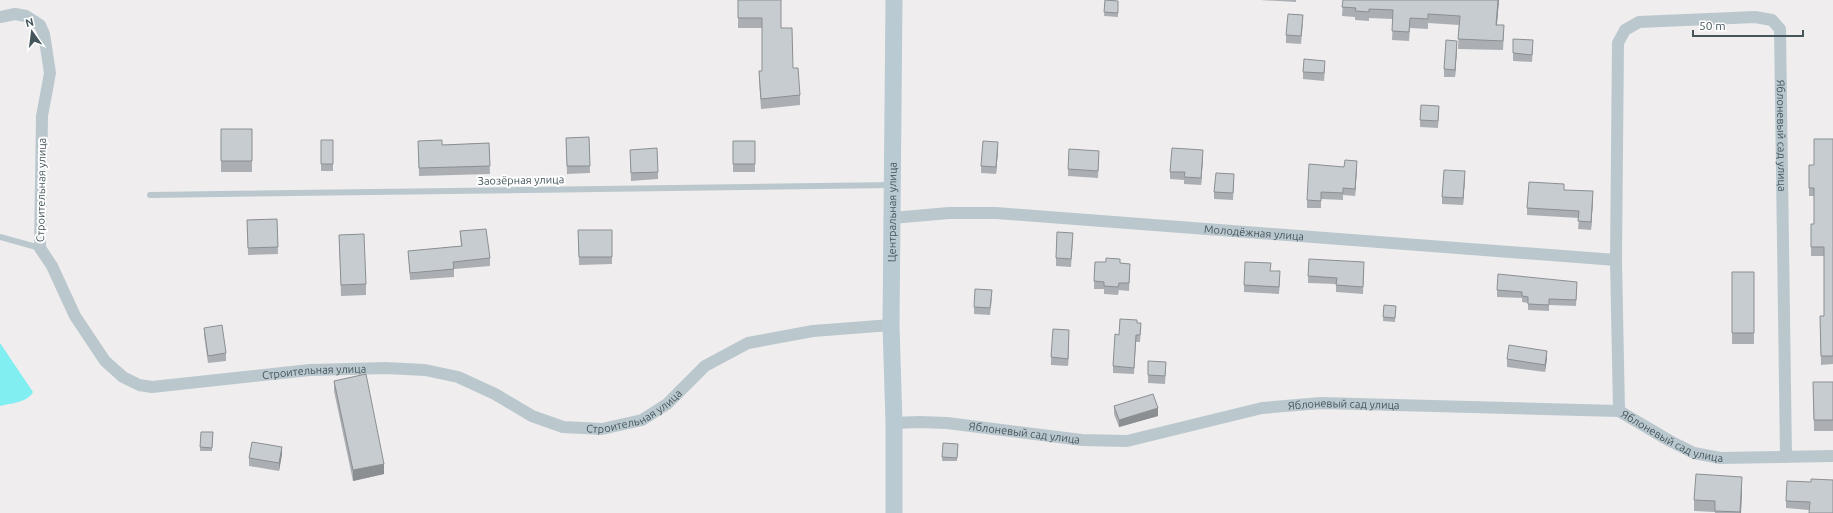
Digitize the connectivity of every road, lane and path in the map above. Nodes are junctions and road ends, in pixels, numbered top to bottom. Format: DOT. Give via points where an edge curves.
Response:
graph roads {
  1 [pos="894,0"];
  2 [pos="0,17"];
  3 [pos="893,185"];
  4 [pos="150,195"];
  5 [pos="892,218"];
  6 [pos="0,237"];
  7 [pos="40,248"];
  8 [pos="1616,260"];
  9 [pos="891,325"];
  10 [pos="1619,411"];
  11 [pos="894,423"];
  12 [pos="1833,456"];
  13 [pos="1786,457"];
  14 [pos="894,513"];
  1 -- 3 [label="street, Центральная улица"];
  2 -- 7 [label="street, Строительная улица" via="15,14 26,16 40,25 44,34 50,73 42,116"];
  3 -- 4 [label="lane, Заозёрная улица"];
  3 -- 5 [label="street, Центральная улица"];
  5 -- 8 [label="street, Молодёжная улица" via="996,213"];
  5 -- 9 [label="street, Центральная улица"];
  6 -- 7 [label="lane"];
  7 -- 9 [label="street, Строительная улица" via="52,266 75,316 105,361 123,377 139,386 152,387 310,370 425,370 458,377 495,394 532,416 563,427 602,429 642,420 667,404 705,366 748,343 813,331"];
  8 -- 10 [label="street"];
  8 -- 13 [label="street, Яблоневый сад улица" via="1618,43 1626,30 1639,22 1754,18 1772,20 1780,29"];
  9 -- 11 [label="street, Центральная улица"];
  10 -- 11 [label="street, Яблоневый сад улица" via="1320,403 1262,408 1127,441 1082,440 947,423"];
  10 -- 13 [label="street, Яблоневый сад улица" via="1694,453 1720,458"];
  11 -- 14 [label="street, Центральная улица"];
  12 -- 13 [label="street, Яблоневый сад улица"];
}
